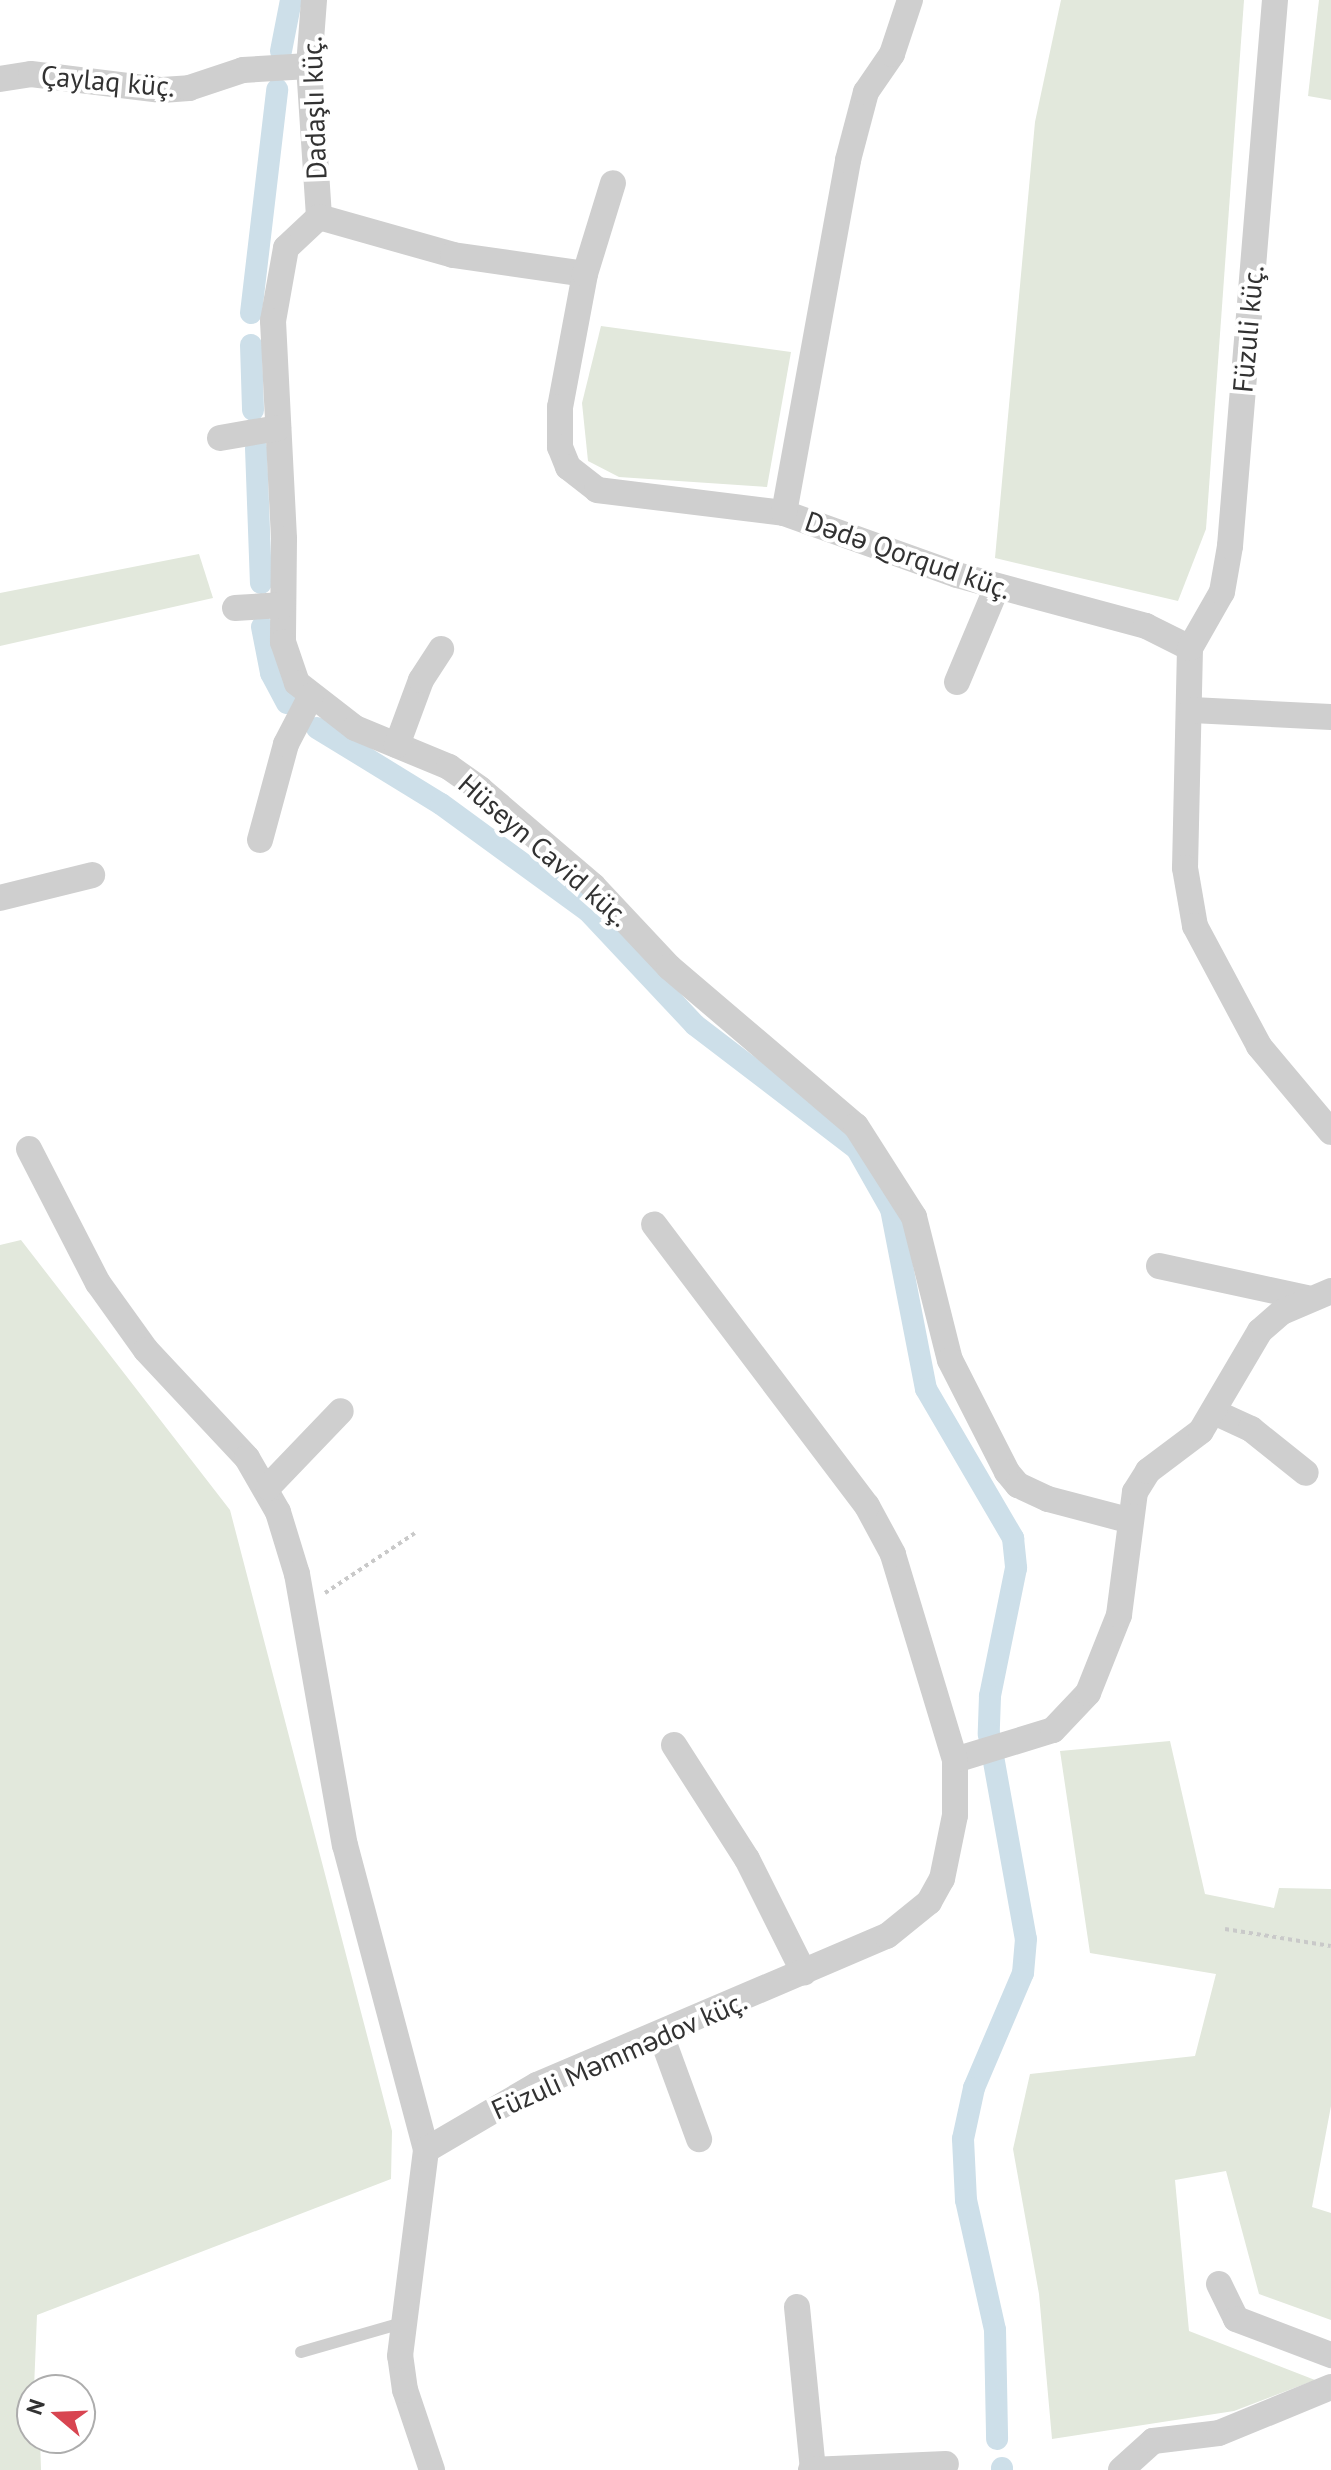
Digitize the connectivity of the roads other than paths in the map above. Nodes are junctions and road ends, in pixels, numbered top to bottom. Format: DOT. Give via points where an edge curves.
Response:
graph roads {
  1 [pos="314,0"];
  2 [pos="910,0"];
  3 [pos="1275,0"];
  4 [pos="309,66"];
  5 [pos="0,79"];
  6 [pos="613,183"];
  7 [pos="319,217"];
  8 [pos="585,274"];
  9 [pos="278,428"];
  10 [pos="220,438"];
  11 [pos="784,513"];
  12 [pos="997,587"];
  13 [pos="283,605"];
  14 [pos="235,608"];
  15 [pos="1190,648"];
  16 [pos="441,649"];
  17 [pos="957,682"];
  18 [pos="311,696"];
  19 [pos="1192,710"];
  20 [pos="1331,717"];
  21 [pos="397,745"];
  22 [pos="260,840"];
  23 [pos="92,875"];
  24 [pos="0,898"];
  25 [pos="1331,1132"];
  26 [pos="29,1149"];
  27 [pos="654,1224"];
  28 [pos="1159,1266"];
  29 [pos="1319,1294"];
  30 [pos="341,1411"];
  31 [pos="1214,1412"];
  32 [pos="1306,1473"];
  33 [pos="268,1487"];
  34 [pos="1128,1520"];
  35 [pos="674,1745"];
  36 [pos="955,1760"];
  37 [pos="804,1973"];
  38 [pos="661,2035"];
  39 [pos="699,2139"];
  40 [pos="426,2150"];
  41 [pos="1219,2284"];
  42 [pos="797,2307"];
  43 [pos="402,2323"];
  44 [pos="301,2352"];
  45 [pos="1331,2355"];
  46 [pos="1331,2387"];
  47 [pos="946,2464"];
  48 [pos="432,2470"];
  49 [pos="812,2470"];
  50 [pos="1121,2470"];
  1 -- 4 [label="street, Dadaşlı küç."];
  2 -- 11 [label="street" via="892,54 866,92 848,160"];
  3 -- 15 [label="street, Füzuli küç." via="1230,546 1222,592"];
  4 -- 5 [label="street, Çaylaq küç." via="243,70 189,88 162,90 31,74"];
  4 -- 7 [label="street, Dadaşlı küç."];
  6 -- 8 [label="street, Dədə Qorqud küç."];
  7 -- 8 [label="street" via="453,255"];
  7 -- 9 [label="street, Hüseyn Cavid küç." via="286,248 276,279"];
  8 -- 11 [label="street, Dədə Qorqud küç." via="560,407 560,447 568,467 582,482 622,495 689,497"];
  9 -- 10 [label="street"];
  9 -- 13 [label="street, Hüseyn Cavid küç."];
  11 -- 12 [label="street, Dədə Qorqud küç."];
  12 -- 15 [label="street, Dədə Qorqud küç." via="1146,626"];
  12 -- 17 [label="street"];
  13 -- 14 [label="street"];
  13 -- 18 [label="street, Hüseyn Cavid küç." via="286,662"];
  15 -- 19 [label="street"];
  16 -- 21 [label="street"];
  18 -- 21 [label="street, Hüseyn Cavid küç." via="355,728"];
  18 -- 22 [label="street" via="286,744"];
  19 -- 20 [label="street"];
  19 -- 25 [label="street" via="1185,868 1195,926 1259,1046"];
  21 -- 34 [label="street, Hüseyn Cavid küç." via="480,789 593,886 669,967 856,1126 914,1217 950,1360 1007,1472 1018,1485 1048,1499"];
  23 -- 24 [label="street"];
  26 -- 33 [label="street" via="98,1283 146,1350"];
  27 -- 36 [label="street, Füzuli Məmmədov küç." via="880,1530 906,1593"];
  28 -- 29 [label="street"];
  29 -- 31 [label="street" via="1260,1331"];
  30 -- 33 [label="street"];
  31 -- 32 [label="street" via="1251,1429"];
  31 -- 34 [label="street" via="1201,1431 1148,1471"];
  33 -- 40 [label="street" via="303,1608 345,1845"];
  34 -- 36 [label="street" via="1119,1615 1095,1679 1053,1730"];
  35 -- 37 [label="street" via="747,1859"];
  36 -- 37 [label="street, Füzuli Məmmədov küç." via="950,1844 929,1902 887,1936"];
  37 -- 38 [label="street, Füzuli Məmmədov küç."];
  38 -- 39 [label="street"];
  38 -- 40 [label="street, Füzuli Məmmədov küç." via="537,2085"];
  40 -- 43 [label="street"];
  41 -- 45 [label="street" via="1236,2319"];
  42 -- 49 [label="street"];
  43 -- 44 [label="lane"];
  43 -- 48 [label="street" via="405,2390"];
  46 -- 50 [label="street" via="1219,2433 1153,2441"];
  47 -- 49 [label="street"];
}
